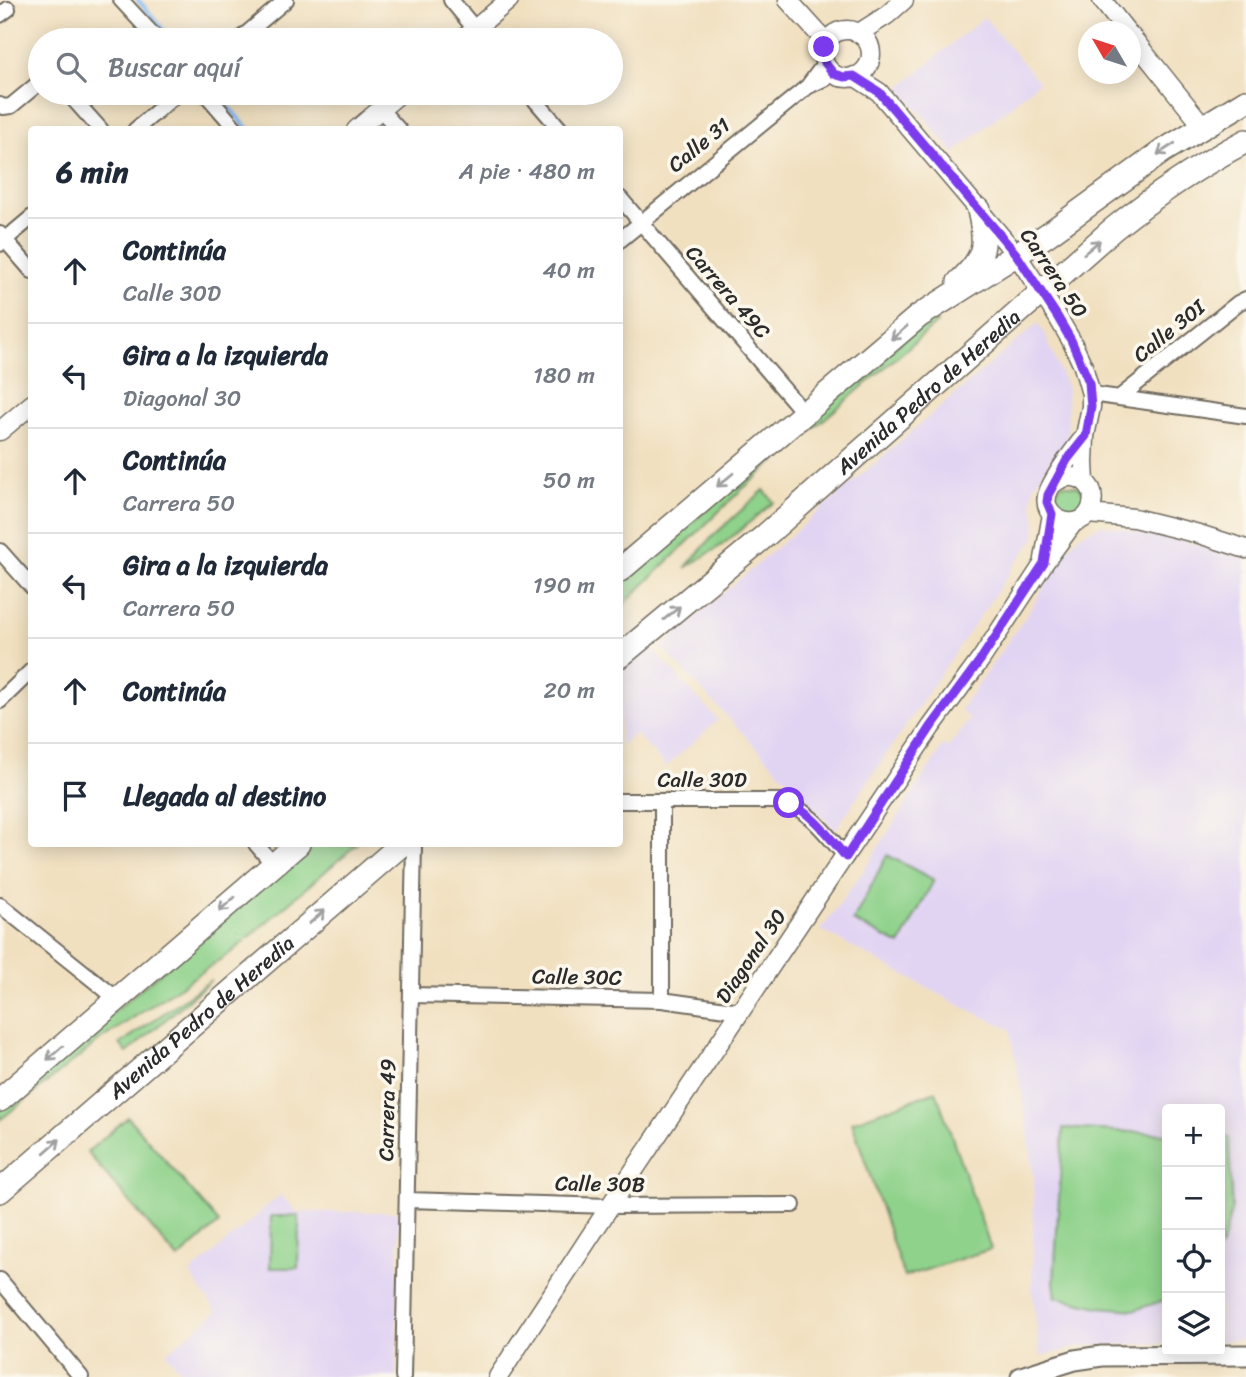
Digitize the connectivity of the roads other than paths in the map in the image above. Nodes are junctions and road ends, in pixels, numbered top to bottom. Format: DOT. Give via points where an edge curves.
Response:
graph roads {
  1 [pos="121,0"];
  2 [pos="286,0"];
  3 [pos="451,0"];
  4 [pos="509,0"];
  5 [pos="788,0"];
  6 [pos="904,0"];
  7 [pos="1102,0"];
  8 [pos="887,15"];
  9 [pos="1119,21"];
  10 [pos="147,28"];
  11 [pos="253,28"];
  12 [pos="468,28"];
  13 [pos="482,28"];
  14 [pos="859,33"];
  15 [pos="831,37"];
  16 [pos="1141,48"];
  17 [pos="870,53"];
  18 [pos="829,68"];
  19 [pos="854,76"];
  20 [pos="28,92"];
  21 [pos="879,92"];
  22 [pos="1246,102"];
  23 [pos="0,105"];
  24 [pos="79,105"];
  25 [pos="163,105"];
  26 [pos="215,105"];
  27 [pos="385,105"];
  28 [pos="539,105"];
  29 [pos="380,109"];
  30 [pos="1203,125"];
  31 [pos="97,126"];
  32 [pos="140,126"];
  33 [pos="234,126"];
  34 [pos="361,126"];
  35 [pos="395,126"];
  36 [pos="558,126"];
  37 [pos="1246,141"];
  38 [pos="623,202"];
  39 [pos="979,210"];
  40 [pos="28,220"];
  41 [pos="640,222"];
  42 [pos="623,237"];
  43 [pos="2,239"];
  44 [pos="1016,254"];
  45 [pos="28,267"];
  46 [pos="1041,292"];
  47 [pos="1246,299"];
  48 [pos="930,308"];
  49 [pos="1091,394"];
  50 [pos="1120,397"];
  51 [pos="28,407"];
  52 [pos="804,413"];
  53 [pos="1246,416"];
  54 [pos="0,431"];
  55 [pos="1086,436"];
  56 [pos="1054,484"];
  57 [pos="1088,485"];
  58 [pos="1052,514"];
  59 [pos="1081,518"];
  60 [pos="1134,518"];
  61 [pos="1246,549"];
  62 [pos="0,551"];
  63 [pos="1044,563"];
  64 [pos="623,567"];
  65 [pos="28,582"];
  66 [pos="623,654"];
  67 [pos="28,674"];
  68 [pos="0,701"];
  69 [pos="623,801"];
  70 [pos="662,802"];
  71 [pos="259,847"];
  72 [pos="294,847"];
  73 [pos="399,847"];
  74 [pos="414,847"];
  75 [pos="846,857"];
  76 [pos="273,864"];
  77 [pos="0,905"];
  78 [pos="411,995"];
  79 [pos="117,999"];
  80 [pos="662,1000"];
  81 [pos="740,1011"];
  82 [pos="0,1100"];
  83 [pos="0,1191"];
  84 [pos="407,1200"];
  85 [pos="793,1205"];
  86 [pos="610,1206"];
  87 [pos="0,1280"];
  88 [pos="1246,1355"];
  89 [pos="81,1377"];
  90 [pos="403,1377"];
  91 [pos="498,1377"];
  92 [pos="1021,1377"];
  1 -- 10 [label="street"];
  2 -- 11 [label="street"];
  3 -- 12 [label="street"];
  4 -- 13 [label="street"];
  5 -- 15 [label="street"];
  6 -- 8 [label="street"];
  7 -- 9 [label="street"];
  8 -- 14 [label="street"];
  8 -- 17 [label="street"];
  14 -- 15 [label="street" via="847,30"];
  14 -- 17 [label="street"];
  15 -- 18 [label="street" via="823,52"];
  16 -- 30 [label="street"];
  17 -- 19 [label="street" via="865,69"];
  17 -- 21 [label="street, Carrera 50"];
  18 -- 19 [label="street" via="844,77"];
  18 -- 41 [label="street, Calle 31"];
  19 -- 21 [label="street, Carrera 50"];
  20 -- 23 [label="street" via="11,106"];
  21 -- 39 [label="street, Carrera 50"];
  22 -- 30 [label="highway"];
  24 -- 31 [label="street"];
  25 -- 32 [label="street"];
  26 -- 33 [label="street"];
  27 -- 29 [label="street"];
  28 -- 36 [label="street"];
  29 -- 34 [label="street"];
  29 -- 35 [label="street"];
  30 -- 44 [label="highway, one-way"];
  46 -- 37 [label="highway, Avenida Pedro de Heredia, one-way" via="1141,207"];
  38 -- 41 [label="street, Carrera 49C"];
  39 -- 44 [label="street, Carrera 50"];
  39 -- 48 [label="highway" via="985,235 979,259"];
  40 -- 43 [label="street"];
  41 -- 42 [label="street, Calle 31"];
  41 -- 52 [label="street, Carrera 49C"];
  43 -- 45 [label="street"];
  44 -- 46 [label="street, Carrera 50"];
  44 -- 48 [label="highway"];
  46 -- 49 [label="street, Carrera 50" via="1071,340"];
  66 -- 46 [label="highway, Avenida Pedro de Heredia, one-way" via="776,526"];
  47 -- 50 [label="street, Calle 30I"];
  48 -- 52 [label="highway, one-way"];
  49 -- 50 [label="street"];
  49 -- 55 [label="street, Carrera 50"];
  50 -- 53 [label="street"];
  51 -- 54 [label="street"];
  52 -- 64 [label="highway, one-way"];
  55 -- 56 [label="street, Carrera 50"];
  55 -- 57 [label="street, Carrera 50"];
  56 -- 57 [label="street" via="1077,477"];
  56 -- 58 [label="street" via="1047,502"];
  57 -- 59 [label="street" via="1093,502"];
  57 -- 60 [label="street"];
  58 -- 59 [label="street" via="1062,521"];
  58 -- 63 [label="street, Diagonal 30"];
  59 -- 60 [label="street"];
  59 -- 63 [label="street, Diagonal 30"];
  60 -- 61 [label="street"];
  62 -- 65 [label="street"];
  63 -- 75 [label="street, Diagonal 30"];
  67 -- 68 [label="street"];
  69 -- 70 [label="street, Calle 30D"];
  70 -- 75 [label="street, Calle 30D" via="789,803 823,830"];
  70 -- 80 [label="street"];
  71 -- 76 [label="street"];
  72 -- 76 [label="highway"];
  83 -- 73 [label="highway, Avenida Pedro de Heredia, one-way"];
  74 -- 78 [label="street, Carrera 49"];
  75 -- 81 [label="street, Diagonal 30"];
  76 -- 79 [label="highway, one-way"];
  77 -- 79 [label="street"];
  78 -- 80 [label="street, Calle 30C"];
  78 -- 84 [label="street, Carrera 49"];
  79 -- 82 [label="highway, one-way"];
  80 -- 81 [label="street, Calle 30C"];
  81 -- 86 [label="street, Diagonal 30"];
  84 -- 86 [label="street, Calle 30B"];
  84 -- 90 [label="street, Carrera 49"];
  85 -- 86 [label="street, Calle 30B"];
  86 -- 91 [label="street, Diagonal 30"];
  87 -- 89 [label="street"];
  88 -- 92 [label="main road" via="1102,1356"];
}
